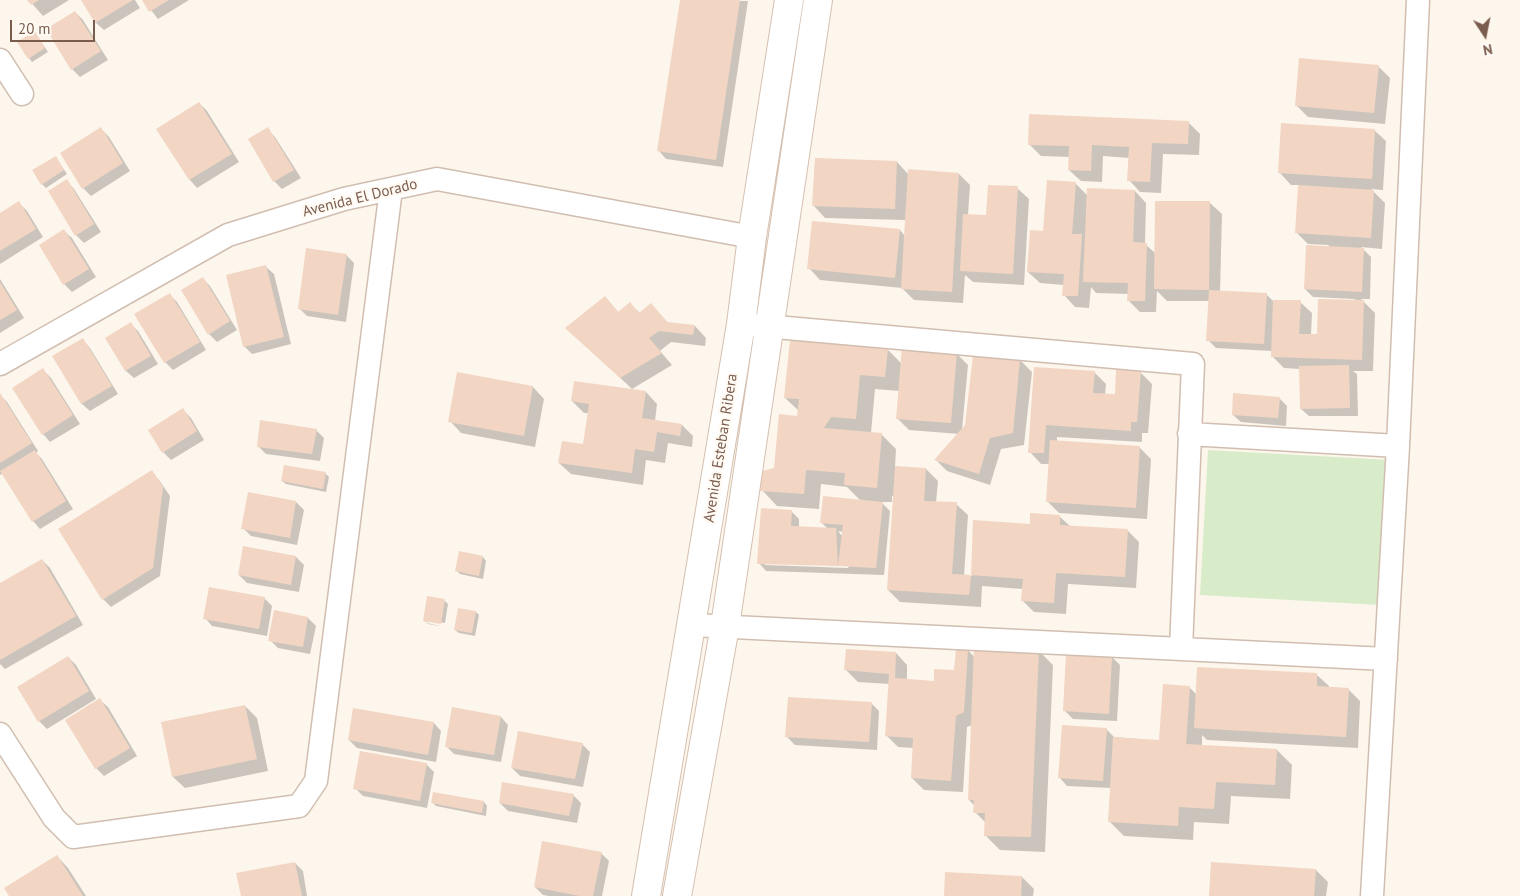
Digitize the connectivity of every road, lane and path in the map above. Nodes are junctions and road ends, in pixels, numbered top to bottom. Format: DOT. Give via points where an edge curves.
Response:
graph roads {
  1 [pos="789,0"];
  2 [pos="818,0"];
  3 [pos="1418,0"];
  4 [pos="0,60"];
  5 [pos="22,94"];
  6 [pos="391,189"];
  7 [pos="752,237"];
  8 [pos="740,324"];
  9 [pos="769,327"];
  10 [pos="0,364"];
  11 [pos="1189,434"];
  12 [pos="1398,446"];
  13 [pos="692,624"];
  14 [pos="725,626"];
  15 [pos="1181,649"];
  16 [pos="1386,659"];
  17 [pos="0,734"];
  18 [pos="646,896"];
  19 [pos="677,896"];
  20 [pos="1372,896"];
  1 -- 7 [label="main road, Avenida Esteban Ribera"];
  2 -- 9 [label="main road, Avenida Esteban Ribera"];
  3 -- 12 [label="street"];
  4 -- 5 [label="street"];
  6 -- 7 [label="street, Avenida El Dorado" via="437,179"];
  6 -- 10 [label="street, Avenida El Dorado" via="344,199 228,235"];
  6 -- 17 [label="street" via="316,781 298,806 73,837 54,818"];
  7 -- 8 [label="main road, Avenida Esteban Ribera"];
  8 -- 9 [label="street"];
  8 -- 13 [label="main road, Avenida Esteban Ribera"];
  9 -- 11 [label="street" via="1193,364"];
  9 -- 14 [label="main road, Avenida Esteban Ribera"];
  11 -- 12 [label="street"];
  11 -- 15 [label="street"];
  12 -- 16 [label="street"];
  13 -- 14 [label="street"];
  13 -- 18 [label="main road, Avenida Esteban Ribera"];
  14 -- 15 [label="street"];
  14 -- 19 [label="main road, Avenida Esteban Ribera"];
  15 -- 16 [label="street"];
  16 -- 20 [label="street"];
}
